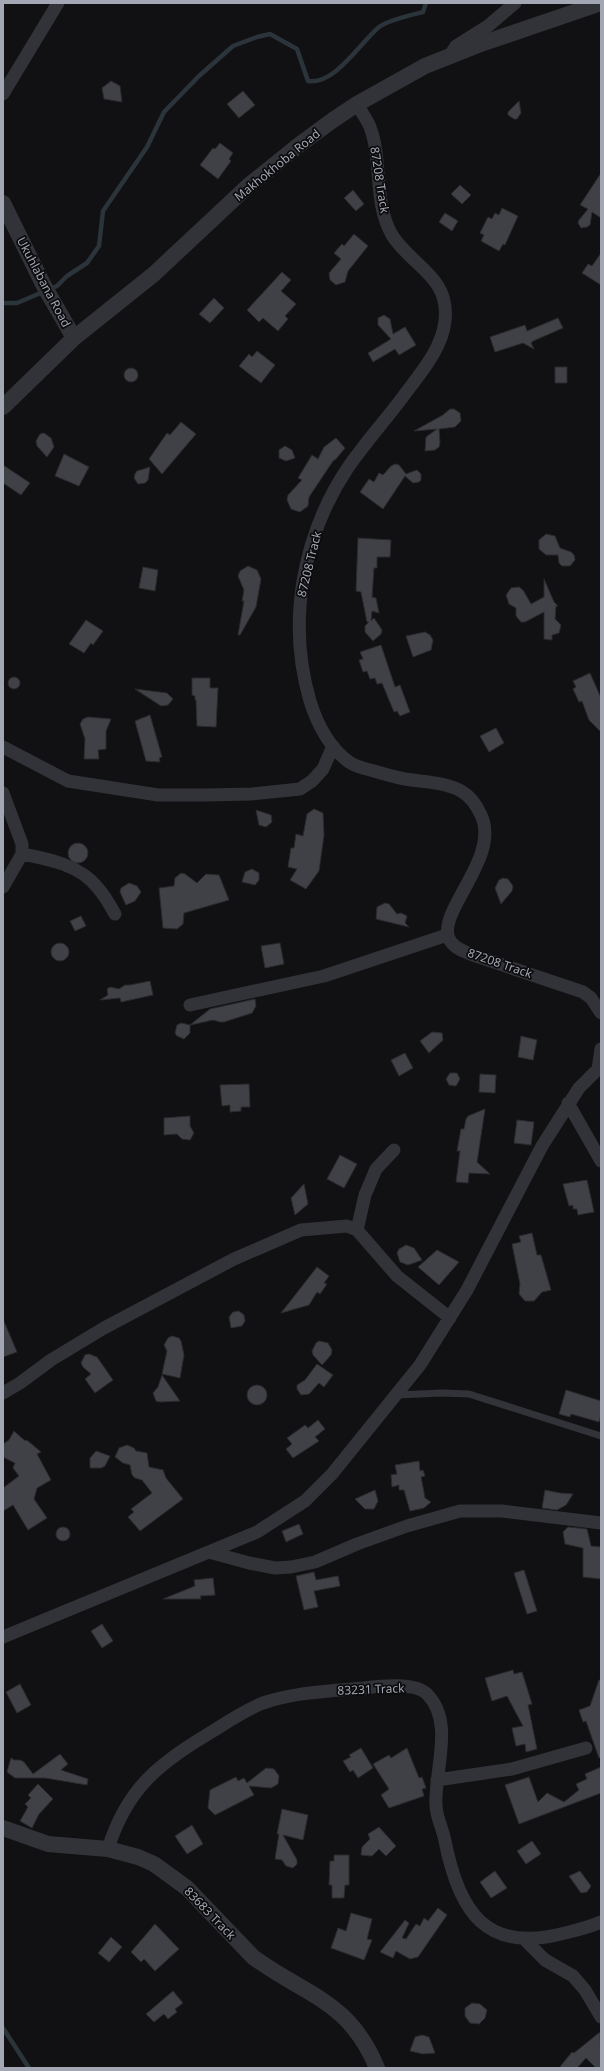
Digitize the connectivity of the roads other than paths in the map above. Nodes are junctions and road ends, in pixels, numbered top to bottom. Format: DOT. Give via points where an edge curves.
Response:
graph roads {
  1 [pos="58,3"];
  2 [pos="515,3"];
  3 [pos="601,4"];
  4 [pos="449,57"];
  5 [pos="3,94"];
  6 [pos="357,104"];
  7 [pos="3,203"];
  8 [pos="74,338"];
  9 [pos="3,407"];
  10 [pos="333,746"];
  11 [pos="3,747"];
  12 [pos="3,793"];
  13 [pos="22,854"];
  14 [pos="3,887"];
  15 [pos="115,914"];
  16 [pos="448,935"];
  17 [pos="190,1005"];
  18 [pos="601,1013"];
  19 [pos="601,1049"];
  20 [pos="599,1068"];
  21 [pos="568,1104"];
  22 [pos="394,1150"];
  23 [pos="601,1161"];
  24 [pos="357,1230"];
  25 [pos="450,1318"];
  26 [pos="3,1393"];
  27 [pos="396,1395"];
  28 [pos="601,1436"];
  29 [pos="601,1523"];
  30 [pos="209,1552"];
  31 [pos="3,1637"];
  32 [pos="586,1748"];
  33 [pos="437,1780"];
  34 [pos="3,1828"];
  35 [pos="108,1849"];
  36 [pos="601,1922"];
  37 [pos="524,1939"];
  38 [pos="601,2017"];
  39 [pos="377,2068"];
  1 -- 5 [label="street"];
  2 -- 4 [label="street" via="498,19 456,46"];
  3 -- 4 [label="street, Makhokhoba Road"];
  4 -- 6 [label="street, Makhokhoba Road" via="425,66"];
  6 -- 8 [label="street, Makhokhoba Road" via="299,144 248,186 154,274"];
  6 -- 10 [label="street, 87208 Track" via="370,127 382,207 391,233 435,279 445,303 446,313 443,332 430,358 346,471 329,501 314,535 303,576 298,623 301,660 315,715"];
  7 -- 8 [label="street, Ukuhlabana Road" via="38,274"];
  8 -- 9 [label="street, Makhokhoba Road"];
  10 -- 11 [label="street" via="323,769 300,789 259,794 206,795 158,795 68,781"];
  10 -- 16 [label="street, 87208 Track" via="352,764 365,769 462,791 482,816 484,837 477,867 449,916"];
  12 -- 13 [label="street" via="22,844"];
  13 -- 14 [label="street"];
  13 -- 15 [label="street" via="46,858 85,876 98,887"];
  16 -- 17 [label="street" via="324,976"];
  16 -- 18 [label="street, 87208 Track" via="456,947 473,955 583,992 591,998"];
  19 -- 20 [label="street"];
  20 -- 21 [label="street" via="579,1088"];
  21 -- 23 [label="street"];
  21 -- 25 [label="street" via="528,1172"];
  22 -- 24 [label="street" via="376,1169 365,1195"];
  24 -- 25 [label="street" via="397,1276"];
  24 -- 26 [label="street" via="347,1226 301,1230 268,1243 104,1328"];
  25 -- 27 [label="street" via="420,1365"];
  27 -- 28 [label="lane" via="469,1394"];
  27 -- 30 [label="street" via="332,1474 305,1501 257,1532"];
  29 -- 30 [label="street" via="502,1512 460,1511 407,1526 315,1562 291,1567 275,1568"];
  30 -- 31 [label="street"];
  32 -- 33 [label="street" via="512,1769"];
  33 -- 35 [label="street, 83231 Track" via="441,1730 434,1704 425,1692 393,1686 289,1696 250,1709 187,1746 152,1774 132,1795 121,1813"];
  33 -- 37 [label="street, 83231 Track" via="436,1806 454,1878 465,1904 488,1928 499,1934"];
  34 -- 35 [label="street, 83683 Track" via="48,1844"];
  35 -- 39 [label="street, 83683 Track" via="154,1864 187,1888 253,1957 333,2006 355,2029"];
  36 -- 37 [label="street, 83231 Track" via="554,1936"];
  37 -- 38 [label="street" via="545,1960 573,1976 585,1990"];
}
